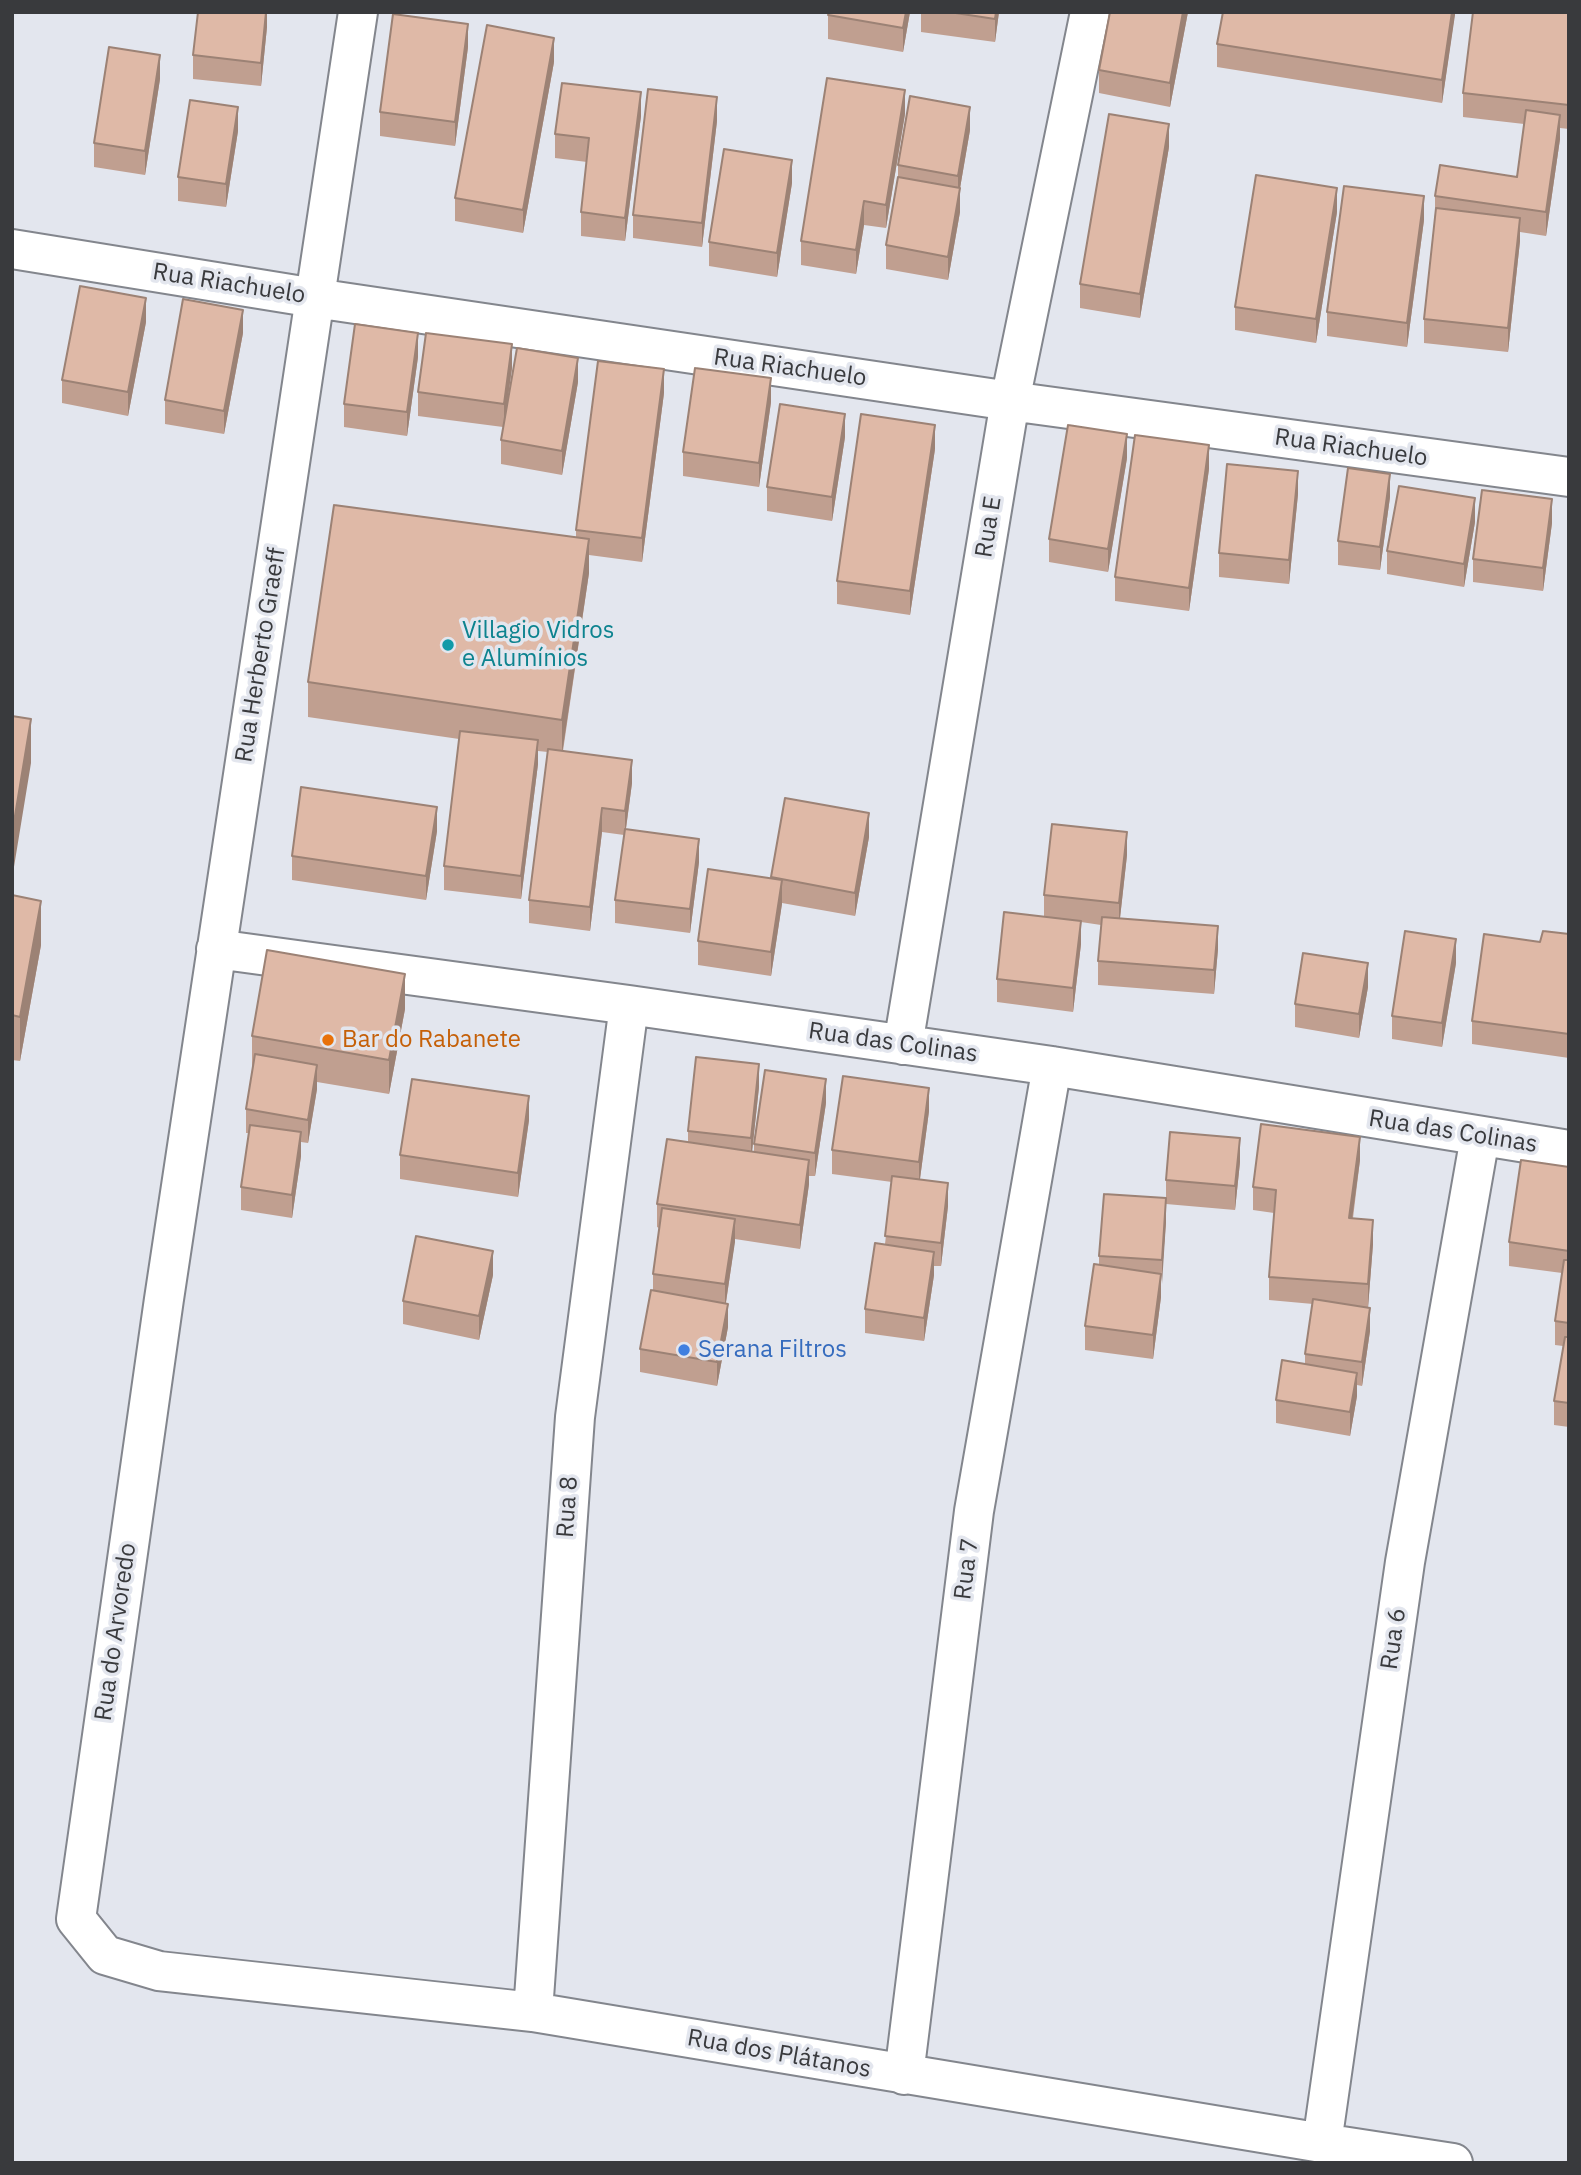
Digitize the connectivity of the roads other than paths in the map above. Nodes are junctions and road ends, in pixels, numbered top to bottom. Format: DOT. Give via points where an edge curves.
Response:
graph roads {
  1 [pos="358,12"];
  2 [pos="1090,12"];
  3 [pos="12,249"];
  4 [pos="315,298"];
  5 [pos="1010,401"];
  6 [pos="1569,477"];
  7 [pos="216,949"];
  8 [pos="629,1004"];
  9 [pos="903,1045"];
  10 [pos="1052,1066"];
  11 [pos="1480,1137"];
  12 [pos="1569,1150"];
  13 [pos="164,1299"];
  14 [pos="105,1955"];
  15 [pos="533,2012"];
  16 [pos="904,2075"];
  17 [pos="1322,2143"];
  18 [pos="1453,2163"];
  1 -- 4 [label="street, Rua Herberto Graeff"];
  2 -- 5 [label="street, Rua E"];
  3 -- 4 [label="street, Rua Riachuelo"];
  4 -- 5 [label="street, Rua Riachuelo"];
  4 -- 7 [label="street, Rua Herberto Graeff"];
  5 -- 6 [label="street, Rua Riachuelo"];
  5 -- 9 [label="street, Rua E"];
  7 -- 8 [label="street, Rua das Colinas"];
  7 -- 13 [label="street, Rua Herberto Graeff"];
  8 -- 9 [label="street, Rua das Colinas"];
  8 -- 15 [label="street, Rua 8" via="575,1417"];
  9 -- 10 [label="street, Rua das Colinas"];
  10 -- 11 [label="street, Rua das Colinas"];
  10 -- 16 [label="street, Rua 7" via="974,1511"];
  11 -- 12 [label="street, Rua das Colinas"];
  11 -- 17 [label="street, Rua 6" via="1405,1562"];
  13 -- 14 [label="street, Rua do Arvoredo" via="76,1919"];
  14 -- 15 [label="street, Rua dos Plátanos" via="159,1971"];
  15 -- 16 [label="street, Rua dos Plátanos"];
  16 -- 17 [label="street, Rua dos Plátanos"];
  17 -- 18 [label="street, Rua dos Plátanos"];
}
